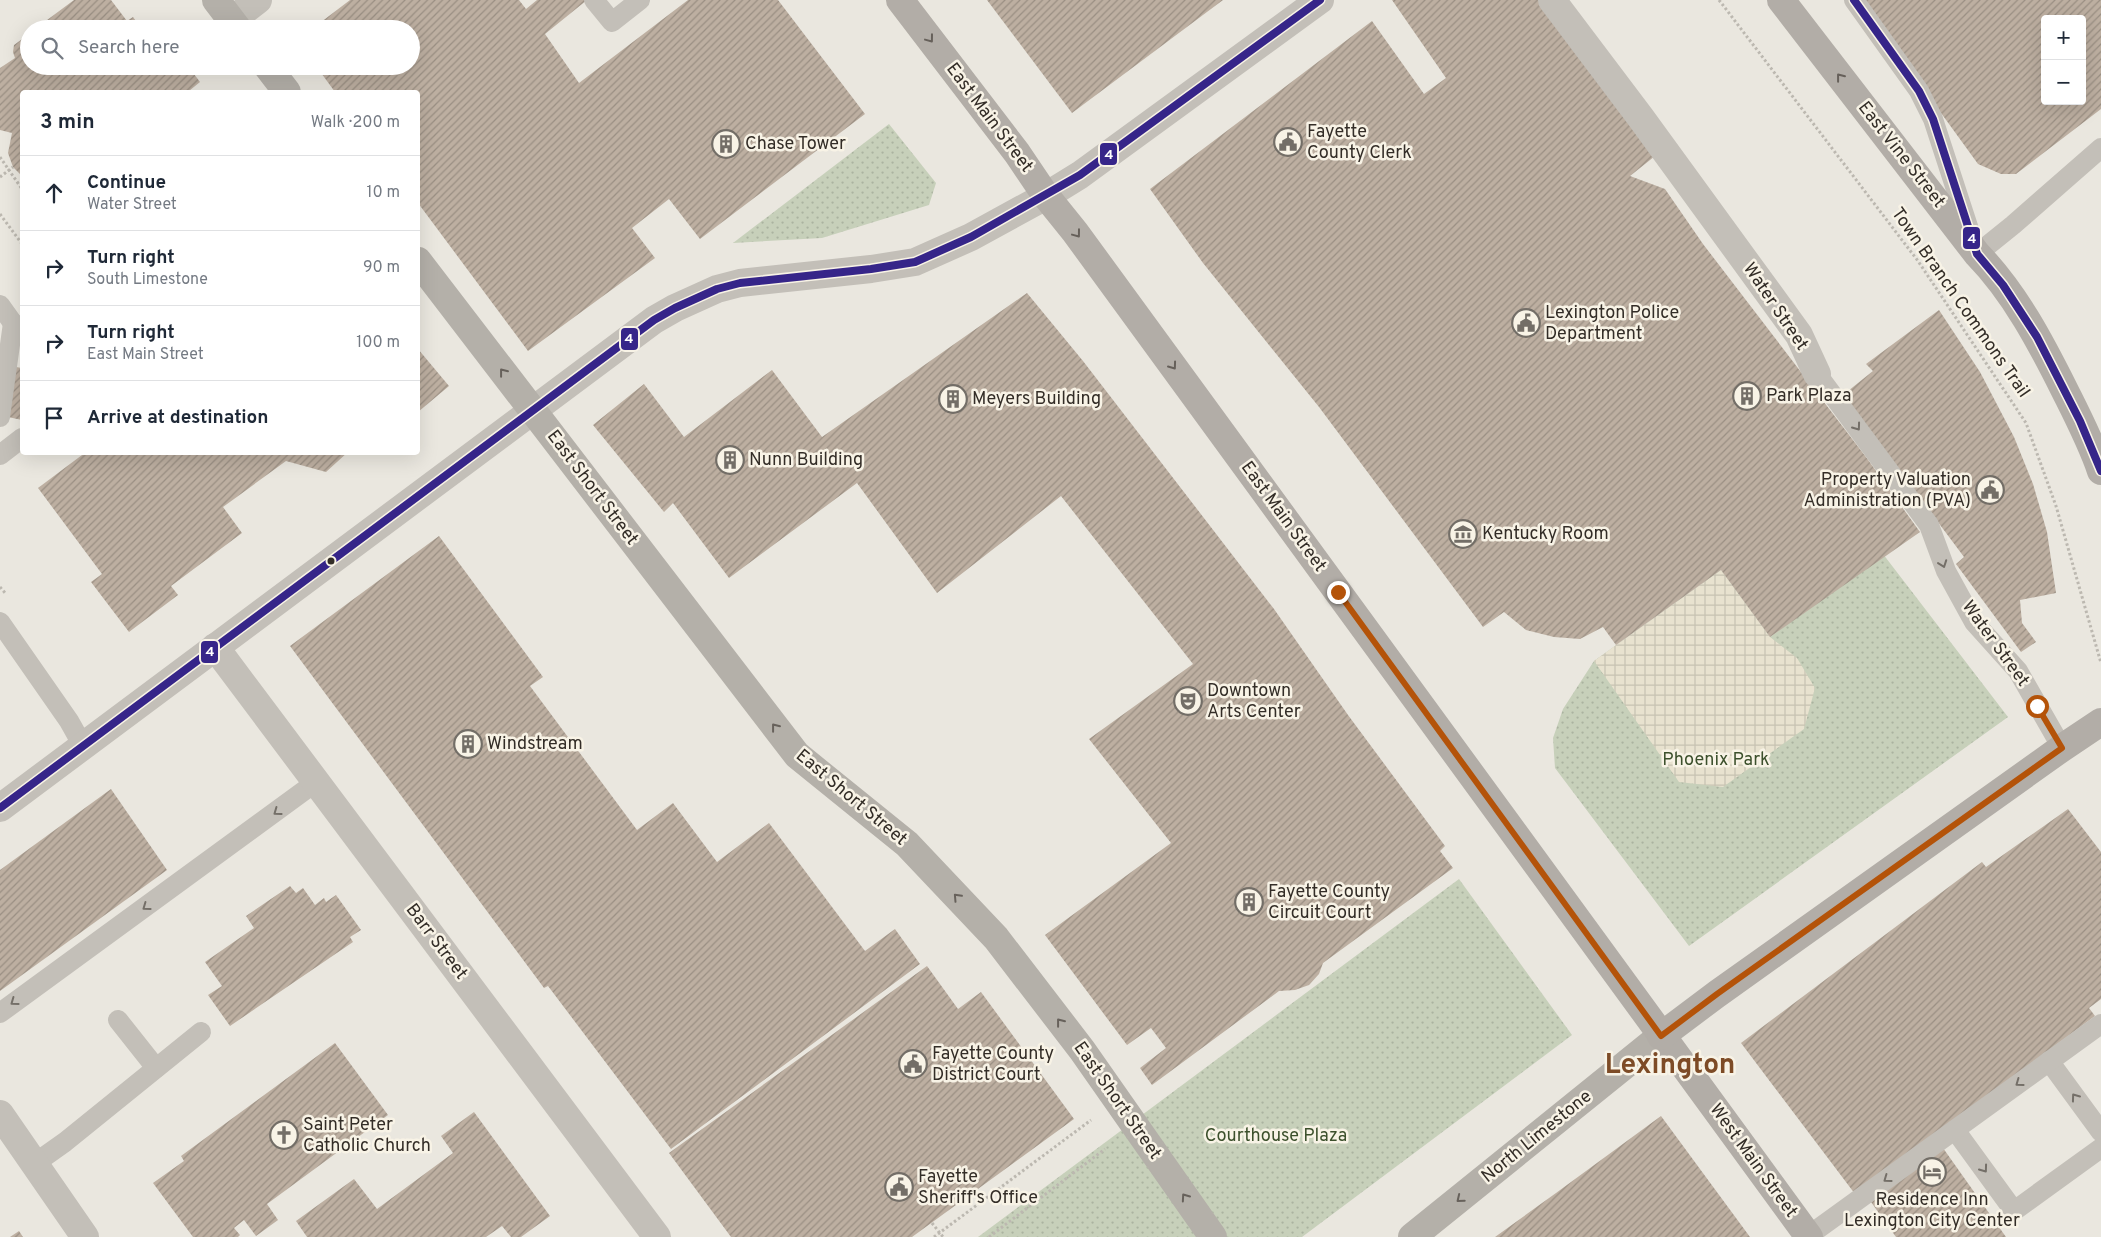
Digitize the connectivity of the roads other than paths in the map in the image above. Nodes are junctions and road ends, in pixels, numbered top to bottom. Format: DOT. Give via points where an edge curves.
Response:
graph roads {
  1 [pos="258,0"];
  2 [pos="594,0"];
  3 [pos="640,0"];
  4 [pos="900,0"];
  5 [pos="1320,0"];
  6 [pos="1552,0"];
  7 [pos="1781,0"];
  8 [pos="1854,0"];
  9 [pos="228,16"];
  10 [pos="274,75"];
  11 [pos="285,90"];
  12 [pos="2101,148"];
  13 [pos="1046,196"];
  14 [pos="1977,254"];
  15 [pos="420,264"];
  16 [pos="0,305"];
  17 [pos="12,331"];
  18 [pos="1817,374"];
  19 [pos="533,410"];
  20 [pos="0,417"];
  21 [pos="20,440"];
  22 [pos="0,455"];
  23 [pos="2101,471"];
  24 [pos="0,622"];
  25 [pos="215,647"];
  26 [pos="2101,722"];
  27 [pos="83,746"];
  28 [pos="2062,748"];
  29 [pos="316,782"];
  30 [pos="0,808"];
  31 [pos="0,1013"];
  32 [pos="118,1020"];
  33 [pos="2101,1024"];
  34 [pos="201,1032"];
  35 [pos="1661,1036"];
  36 [pos="2049,1061"];
  37 [pos="156,1068"];
  38 [pos="0,1114"];
  39 [pos="1955,1130"];
  40 [pos="2101,1132"];
  41 [pos="2101,1148"];
  42 [pos="34,1164"];
  43 [pos="1808,1236"];
  44 [pos="85,1237"];
  45 [pos="657,1237"];
  46 [pos="1213,1237"];
  47 [pos="1412,1237"];
  1 -- 9 [label="street"];
  2 -- 3 [label="lane" via="612,22"];
  4 -- 13 [label="main road, East Main Street, one-way" via="1017,152"];
  5 -- 13 [label="street" via="1080,175"];
  6 -- 18 [label="street, Water Street" via="1624,106 1799,336"];
  14 -- 7 [label="main road, East Vine Street, one-way"];
  8 -- 14 [label="lane" via="1920,91 1930,112"];
  10 -- 11 [label="main road"];
  12 -- 14 [label="lane"];
  13 -- 19 [label="street" via="971,237 915,262 717,288 654,320"];
  13 -- 35 [label="main road, East Main Street, one-way"];
  14 -- 23 [label="main road, East Vine Street" via="2002,284 2044,349"];
  19 -- 15 [label="main road, East Short Street, one-way"];
  16 -- 17 [label="lane"];
  17 -- 20 [label="lane"];
  18 -- 28 [label="lane, Water Street, one-way" via="1929,525 1946,572 1974,622 2018,672"];
  19 -- 25 [label="street"];
  46 -- 19 [label="main road, East Short Street, one-way" via="1082,1050 996,938 907,844 797,755"];
  21 -- 22 [label="lane"];
  24 -- 27 [label="lane" via="69,720"];
  25 -- 27 [label="street"];
  25 -- 29 [label="street, Barr Street"];
  26 -- 28 [label="main road"];
  27 -- 30 [label="street"];
  28 -- 35 [label="main road"];
  29 -- 31 [label="lane, one-way"];
  29 -- 45 [label="street, Barr Street"];
  32 -- 37 [label="lane"];
  33 -- 36 [label="lane"];
  34 -- 37 [label="lane"];
  35 -- 43 [label="main road, West Main Street"];
  35 -- 47 [label="main road, North Limestone, one-way"];
  36 -- 39 [label="lane, one-way"];
  40 -- 36 [label="lane, one-way"];
  37 -- 42 [label="lane"];
  38 -- 42 [label="street"];
  39 -- 41 [label="lane, one-way" via="2014,1211"];
  39 -- 43 [label="lane, one-way"];
  42 -- 44 [label="street"];
}
